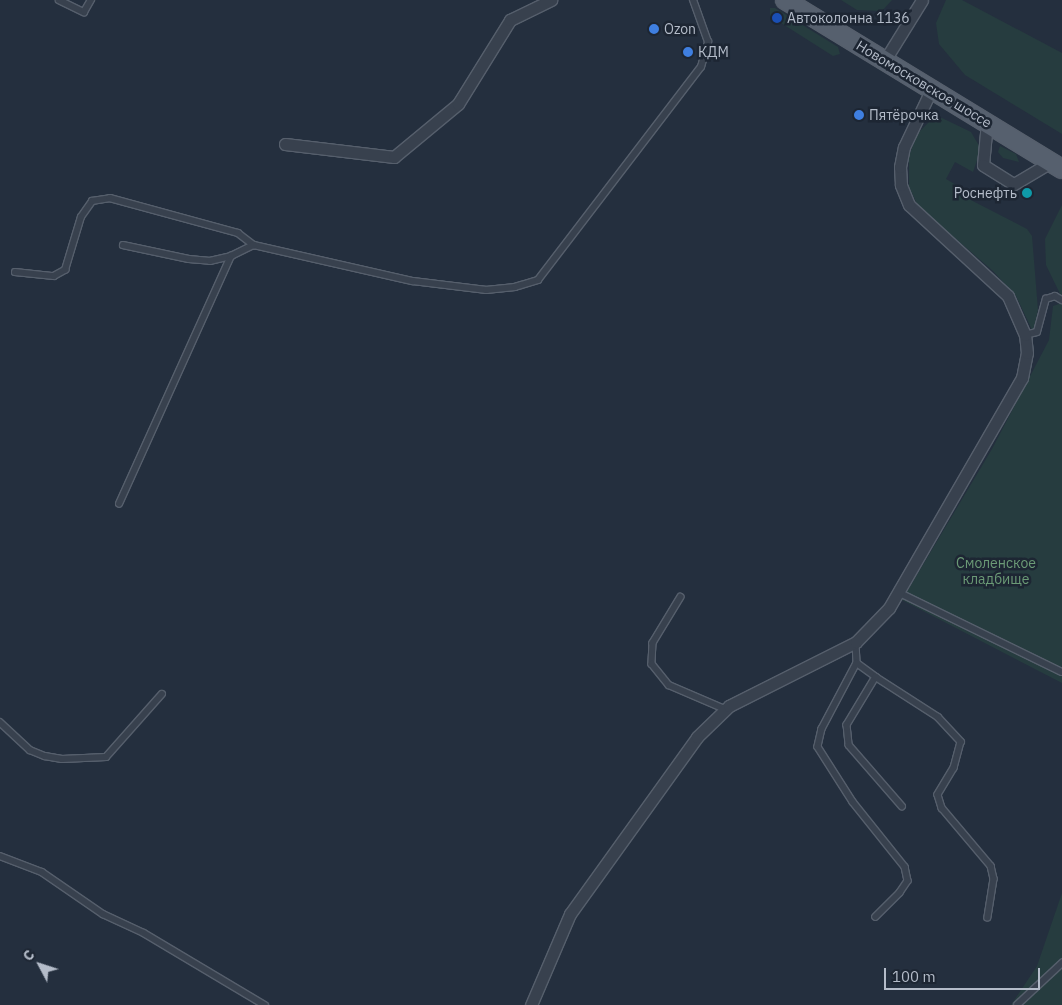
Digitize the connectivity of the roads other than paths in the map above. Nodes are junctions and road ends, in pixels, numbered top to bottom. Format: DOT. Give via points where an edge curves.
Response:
graph roads {
  1 [pos="59,0"];
  2 [pos="91,0"];
  3 [pos="551,0"];
  4 [pos="693,0"];
  5 [pos="785,0"];
  6 [pos="922,0"];
  7 [pos="886,60"];
  8 [pos="932,88"];
  9 [pos="987,122"];
  10 [pos="285,144"];
  11 [pos="1057,166"];
  12 [pos="124,245"];
  13 [pos="254,245"];
  14 [pos="231,256"];
  15 [pos="15,272"];
  16 [pos="1062,300"];
  17 [pos="1025,335"];
  18 [pos="119,504"];
  19 [pos="898,592"];
  20 [pos="681,597"];
  21 [pos="856,642"];
  22 [pos="857,663"];
  23 [pos="1062,672"];
  24 [pos="876,677"];
  25 [pos="162,694"];
  26 [pos="725,709"];
  27 [pos="0,722"];
  28 [pos="902,806"];
  29 [pos="0,856"];
  30 [pos="876,917"];
  31 [pos="988,918"];
  32 [pos="1062,963"];
  33 [pos="266,1005"];
  34 [pos="531,1005"];
  35 [pos="1017,1005"];
  1 -- 2 [label="lane" via="84,12"];
  3 -- 10 [label="street" via="510,20 458,104 394,157"];
  4 -- 13 [label="lane" via="708,42 701,67 538,280 515,287 486,290 413,281"];
  5 -- 7 [label="main road, Новомосковское шоссе"];
  6 -- 7 [label="street"];
  7 -- 8 [label="main road, Новомосковское шоссе"];
  8 -- 9 [label="main road, Новомосковское шоссе"];
  8 -- 17 [label="street" via="904,147 901,184 909,205 1008,296"];
  9 -- 11 [label="main road, Новомосковское шоссе"];
  9 -- 11 [label="street" via="983,165 1014,184"];
  12 -- 14 [label="lane" via="189,259 210,261"];
  13 -- 14 [label="lane"];
  13 -- 15 [label="lane" via="238,233 110,198 92,200 81,217 65,270 54,276"];
  14 -- 18 [label="lane"];
  16 -- 17 [label="lane" via="1054,296 1046,299 1037,332"];
  17 -- 19 [label="street" via="1028,353 1022,378"];
  19 -- 21 [label="street" via="889,608"];
  19 -- 23 [label="lane"];
  20 -- 26 [label="lane" via="653,644 652,664 669,684"];
  21 -- 22 [label="lane"];
  21 -- 26 [label="street" via="805,665"];
  22 -- 24 [label="lane"];
  22 -- 30 [label="lane" via="822,729 818,747 853,802 905,867 908,880"];
  24 -- 28 [label="lane" via="848,725 849,745"];
  24 -- 31 [label="lane" via="938,717 961,742 954,768 938,794 942,808 991,866 994,879"];
  25 -- 27 [label="lane" via="106,757 62,759 45,756 30,750"];
  26 -- 34 [label="street" via="697,736 570,914"];
  29 -- 33 [label="lane" via="42,872 103,914 144,933"];
  32 -- 35 [label="lane"];
}
